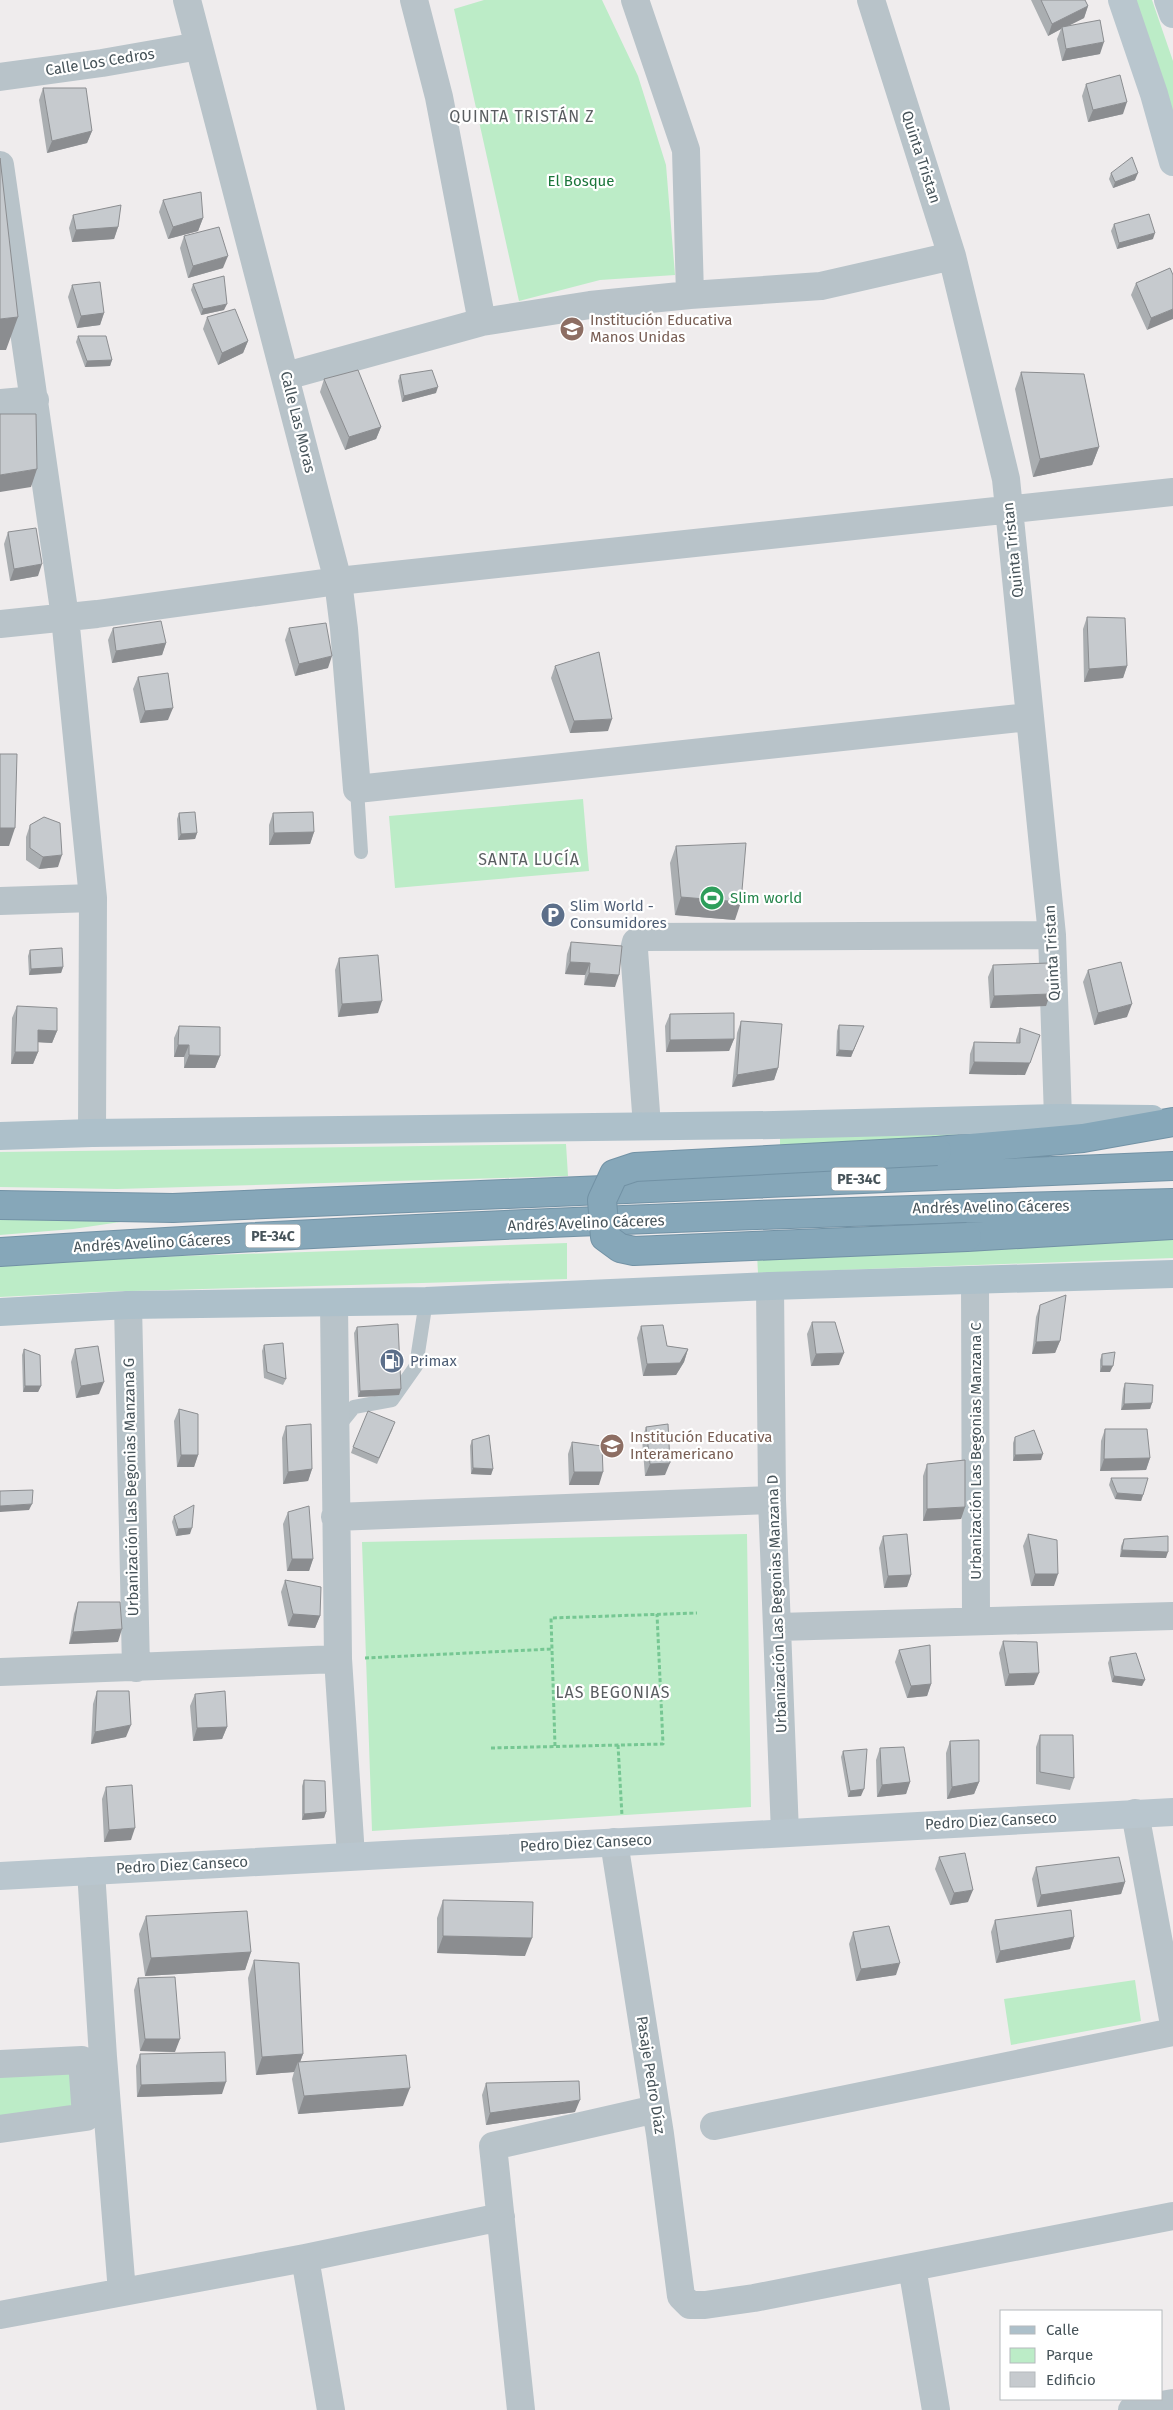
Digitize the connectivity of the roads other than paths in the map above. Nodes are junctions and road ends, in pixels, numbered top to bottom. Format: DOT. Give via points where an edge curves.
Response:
graph roads {
  1 [pos="187,0"];
  2 [pos="414,0"];
  3 [pos="635,0"];
  4 [pos="871,0"];
  5 [pos="1122,0"];
  6 [pos="1168,0"];
  7 [pos="1173,14"];
  8 [pos="199,46"];
  9 [pos="0,77"];
  10 [pos="1173,162"];
  11 [pos="0,165"];
  12 [pos="952,256"];
  13 [pos="690,295"];
  14 [pos="482,322"];
  15 [pos="286,376"];
  16 [pos="34,400"];
  17 [pos="0,403"];
  18 [pos="1173,492"];
  19 [pos="1009,510"];
  20 [pos="338,581"];
  21 [pos="65,616"];
  22 [pos="0,624"];
  23 [pos="1029,717"];
  24 [pos="356,789"];
  25 [pos="361,852"];
  26 [pos="94,898"];
  27 [pos="0,901"];
  28 [pos="1052,935"];
  29 [pos="1058,1118"];
  30 [pos="1173,1121"];
  31 [pos="647,1126"];
  32 [pos="92,1132"];
  33 [pos="0,1136"];
  34 [pos="1173,1166"];
  35 [pos="1173,1203"];
  36 [pos="0,1205"];
  37 [pos="1173,1225"];
  38 [pos="0,1252"];
  39 [pos="1173,1274"];
  40 [pos="975,1280"];
  41 [pos="770,1286"];
  42 [pos="426,1301"];
  43 [pos="334,1303"];
  44 [pos="128,1305"];
  45 [pos="0,1312"];
  46 [pos="335,1430"];
  47 [pos="772,1500"];
  48 [pos="335,1517"];
  49 [pos="1173,1616"];
  50 [pos="976,1622"];
  51 [pos="778,1627"];
  52 [pos="338,1660"];
  53 [pos="136,1668"];
  54 [pos="0,1672"];
  55 [pos="1173,1812"];
  56 [pos="1135,1813"];
  57 [pos="785,1833"];
  58 [pos="619,1842"];
  59 [pos="351,1856"];
  60 [pos="91,1870"];
  61 [pos="0,1876"];
  62 [pos="1173,2019"];
  63 [pos="1173,2032"];
  64 [pos="0,2064"];
  65 [pos="656,2109"];
  66 [pos="714,2126"];
  67 [pos="0,2129"];
  68 [pos="1173,2216"];
  69 [pos="501,2217"];
  70 [pos="305,2258"];
  71 [pos="912,2267"];
  72 [pos="122,2292"];
  73 [pos="0,2315"];
  74 [pos="1173,2403"];
  75 [pos="331,2410"];
  76 [pos="521,2410"];
  77 [pos="936,2410"];
  78 [pos="1132,2410"];
  1 -- 8 [label="street, Calle Las Moras"];
  2 -- 14 [label="street" via="439,97"];
  3 -- 13 [label="street" via="686,150"];
  4 -- 12 [label="street, Quinta Tristan"];
  5 -- 10 [label="street"];
  6 -- 7 [label="street"];
  8 -- 9 [label="street, Calle Los Cedros"];
  8 -- 15 [label="street, Calle Las Moras"];
  11 -- 16 [label="street"];
  12 -- 13 [label="street" via="821,286"];
  12 -- 19 [label="street, Quinta Tristan" via="1006,479"];
  13 -- 14 [label="street" via="590,305"];
  14 -- 15 [label="street"];
  15 -- 20 [label="street, Calle Las Moras"];
  16 -- 17 [label="street"];
  16 -- 21 [label="street"];
  18 -- 19 [label="street"];
  19 -- 20 [label="street"];
  19 -- 23 [label="street, Quinta Tristan"];
  20 -- 21 [label="street"];
  20 -- 24 [label="street, Calle Las Moras"];
  21 -- 22 [label="street"];
  21 -- 26 [label="street"];
  23 -- 24 [label="street"];
  23 -- 28 [label="street, Quinta Tristan"];
  24 -- 25 [label="lane, Calle Las Moras"];
  26 -- 27 [label="street"];
  26 -- 32 [label="street"];
  28 -- 29 [label="street, Quinta Tristan"];
  28 -- 31 [label="street" via="645,937 636,942 634,950"];
  29 -- 30 [label="main road"];
  29 -- 31 [label="main road"];
  30 -- 37 [label="highway, bridge" via="1083,1138 937,1151 635,1167 614,1174 602,1200 605,1237 620,1248 634,1251"];
  31 -- 32 [label="main road"];
  32 -- 33 [label="main road"];
  34 -- 36 [label="highway, Andrés Avelino Cáceres / PE-34C" via="173,1208"];
  35 -- 38 [label="highway, Andrés Avelino Cáceres / PE-34C" via="902,1209 184,1240"];
  39 -- 40 [label="main road"];
  40 -- 41 [label="main road"];
  40 -- 50 [label="street, Urbanización Las Begonias Manzana C"];
  41 -- 42 [label="main road"];
  41 -- 47 [label="street, Urbanización Las Begonias Manzana D"];
  42 -- 43 [label="main road"];
  42 -- 46 [label="lane" via="416,1366 392,1400 354,1407"];
  43 -- 44 [label="main road"];
  43 -- 46 [label="street"];
  44 -- 45 [label="main road"];
  44 -- 53 [label="street, Urbanización Las Begonias Manzana G"];
  46 -- 48 [label="street"];
  47 -- 48 [label="street"];
  47 -- 51 [label="street, Urbanización Las Begonias Manzana D"];
  48 -- 52 [label="street"];
  49 -- 50 [label="street"];
  50 -- 51 [label="street"];
  51 -- 57 [label="street, Urbanización Las Begonias Manzana D"];
  52 -- 53 [label="street"];
  52 -- 59 [label="street"];
  53 -- 54 [label="street"];
  55 -- 56 [label="street, Pedro Diez Canseco"];
  56 -- 57 [label="street, Pedro Diez Canseco"];
  56 -- 62 [label="street"];
  57 -- 58 [label="street, Pedro Diez Canseco"];
  58 -- 59 [label="street, Pedro Diez Canseco"];
  58 -- 65 [label="street, Pasaje Pedro Díaz"];
  59 -- 60 [label="street, Pedro Diez Canseco"];
  60 -- 61 [label="street, Pedro Diez Canseco"];
  60 -- 72 [label="street"];
  63 -- 66 [label="street"];
  64 -- 67 [label="street" via="82,2060 86,2117"];
  65 -- 69 [label="street" via="495,2145 492,2150"];
  65 -- 71 [label="street, Pasaje Pedro Díaz" via="681,2296 690,2305 754,2298"];
  68 -- 71 [label="street"];
  69 -- 70 [label="street"];
  69 -- 76 [label="street"];
  70 -- 72 [label="street"];
  70 -- 75 [label="street"];
  71 -- 77 [label="street"];
  72 -- 73 [label="street"];
  74 -- 78 [label="street"];
}
